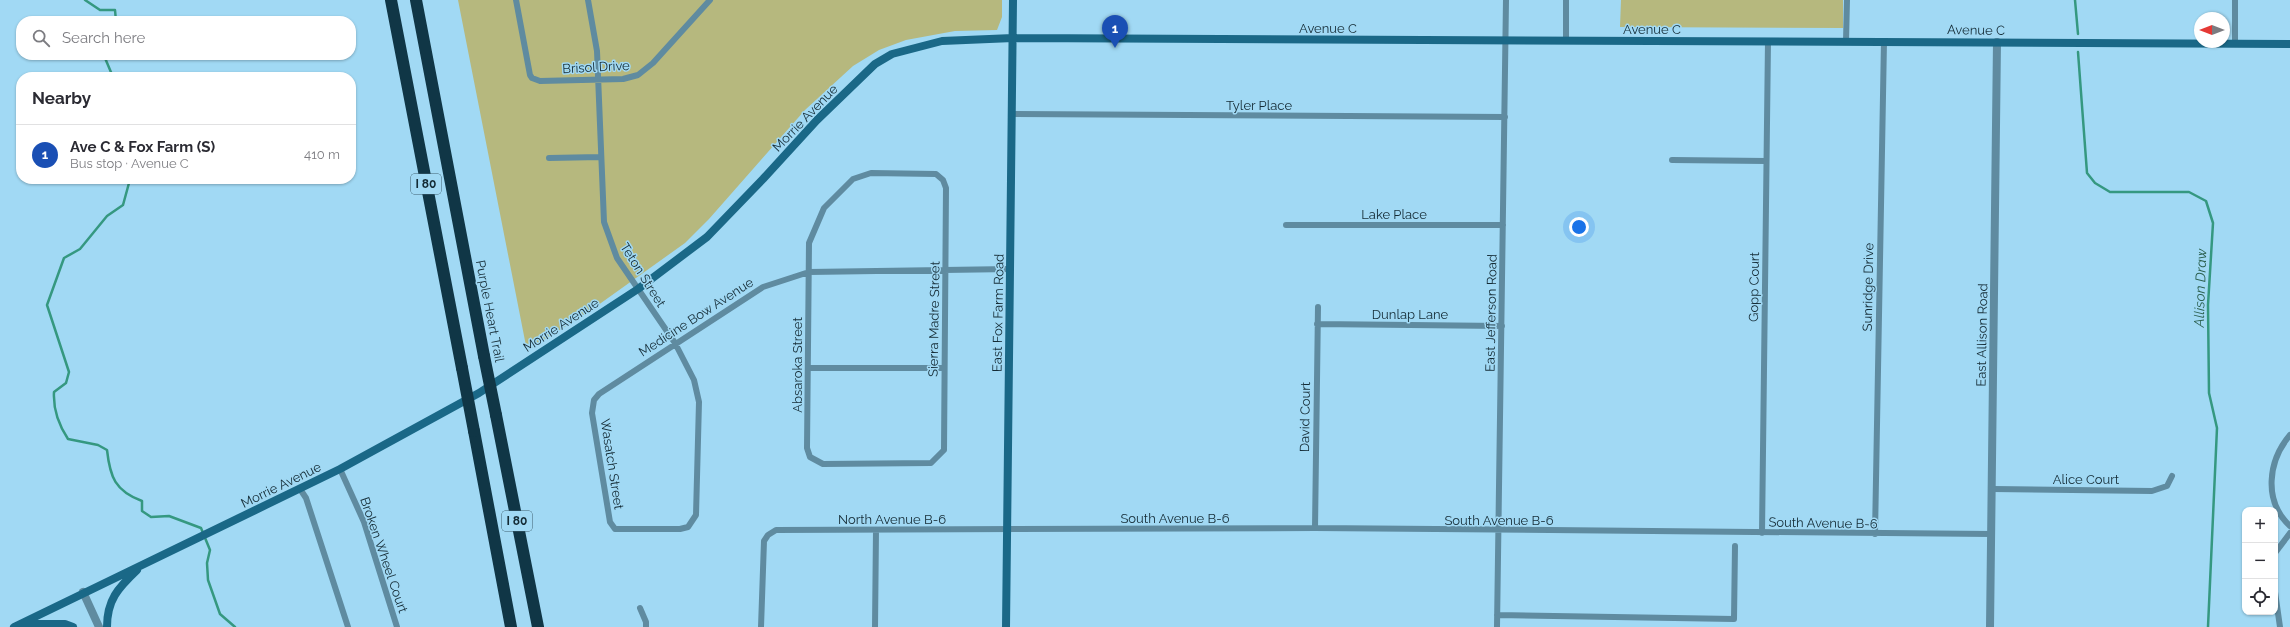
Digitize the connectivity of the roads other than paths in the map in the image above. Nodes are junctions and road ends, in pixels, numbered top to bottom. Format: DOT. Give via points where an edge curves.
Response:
graph roads {
  1 [pos="391,0"];
  2 [pos="416,0"];
  3 [pos="516,0"];
  4 [pos="588,0"];
  5 [pos="710,0"];
  6 [pos="1013,0"];
  7 [pos="1506,0"];
  8 [pos="1566,0"];
  9 [pos="1847,0"];
  10 [pos="2235,0"];
  11 [pos="1013,38"];
  12 [pos="1506,41"];
  13 [pos="1566,41"];
  14 [pos="1768,41"];
  15 [pos="1846,41"];
  16 [pos="1884,41"];
  17 [pos="1997,42"];
  18 [pos="2235,44"];
  19 [pos="2290,44"];
  20 [pos="599,79"];
  21 [pos="1013,114"];
  22 [pos="1505,117"];
  23 [pos="600,157"];
  24 [pos="549,158"];
  25 [pos="1672,160"];
  26 [pos="1766,161"];
  27 [pos="946,188"];
  28 [pos="1286,225"];
  29 [pos="1503,225"];
  30 [pos="1011,269"];
  31 [pos="945,270"];
  32 [pos="809,272"];
  33 [pos="638,289"];
  34 [pos="1318,307"];
  35 [pos="1318,324"];
  36 [pos="1502,326"];
  37 [pos="675,343"];
  38 [pos="808,368"];
  39 [pos="944,368"];
  40 [pos="594,400"];
  41 [pos="2290,435"];
  42 [pos="944,450"];
  43 [pos="340,469"];
  44 [pos="2172,476"];
  45 [pos="300,489"];
  46 [pos="1993,490"];
  47 [pos="2290,526"];
  48 [pos="1315,528"];
  49 [pos="615,529"];
  50 [pos="1008,529"];
  51 [pos="876,530"];
  52 [pos="1498,531"];
  53 [pos="1762,533"];
  54 [pos="2290,533"];
  55 [pos="1875,534"];
  56 [pos="1991,534"];
  57 [pos="1735,546"];
  58 [pos="2278,549"];
  59 [pos="142,565"];
  60 [pos="83,592"];
  61 [pos="640,608"];
  62 [pos="2278,613"];
  63 [pos="1497,615"];
  64 [pos="16,626"];
  65 [pos="74,627"];
  66 [pos="99,627"];
  67 [pos="107,627"];
  68 [pos="348,627"];
  69 [pos="396,627"];
  70 [pos="512,627"];
  71 [pos="538,627"];
  72 [pos="646,627"];
  73 [pos="761,627"];
  74 [pos="875,627"];
  75 [pos="1006,627"];
  76 [pos="1497,627"];
  77 [pos="1990,627"];
  78 [pos="2280,627"];
  1 -- 70 [label="highway, I 80, bridge"];
  2 -- 71 [label="highway, Purple Heart Trail / I 80, bridge"];
  3 -- 20 [label="street, Brisol Drive" via="532,78 540,81"];
  4 -- 20 [label="street, Teton Street" via="597,44"];
  5 -- 20 [label="street, Brisol Drive" via="645,71 632,78"];
  6 -- 11 [label="main road, East Fox Farm Road"];
  7 -- 12 [label="street, East Jefferson Road"];
  8 -- 13 [label="street"];
  9 -- 15 [label="street"];
  10 -- 18 [label="street"];
  11 -- 12 [label="main road, Avenue C"];
  11 -- 21 [label="main road, East Fox Farm Road"];
  11 -- 33 [label="main road, Morrie Avenue" via="942,41 892,54 875,64 816,120 764,180 707,237"];
  12 -- 13 [label="main road, Avenue C"];
  12 -- 22 [label="street, East Jefferson Road"];
  13 -- 14 [label="main road, Avenue C"];
  14 -- 15 [label="main road, Avenue C"];
  14 -- 26 [label="street, Gopp Court"];
  15 -- 16 [label="main road, Avenue C"];
  16 -- 17 [label="main road, Avenue C"];
  16 -- 55 [label="street, Sunridge Drive"];
  17 -- 18 [label="main road, Avenue C"];
  17 -- 46 [label="street, East Allison Road"];
  18 -- 19 [label="main road, Avenue C"];
  20 -- 23 [label="street, Teton Street"];
  21 -- 22 [label="street, Tyler Place"];
  21 -- 30 [label="main road, East Fox Farm Road"];
  22 -- 29 [label="street, East Jefferson Road"];
  23 -- 24 [label="street"];
  23 -- 33 [label="street, Teton Street" via="604,222 617,258"];
  25 -- 26 [label="street"];
  26 -- 53 [label="street, Gopp Court"];
  27 -- 31 [label="street, Sierra Madre Street"];
  27 -- 32 [label="street, Absaroka Street" via="943,180 936,174 872,173 853,179 824,208 813,230 809,242"];
  28 -- 29 [label="street, Lake Place"];
  29 -- 36 [label="street, East Jefferson Road"];
  30 -- 31 [label="street, Medicine Bow Avenue"];
  30 -- 50 [label="main road, East Fox Farm Road"];
  31 -- 32 [label="street, Medicine Bow Avenue"];
  31 -- 39 [label="street, Sierra Madre Street"];
  32 -- 37 [label="street, Medicine Bow Avenue" via="763,287"];
  32 -- 38 [label="street, Absaroka Street"];
  33 -- 37 [label="street, Teton Street"];
  33 -- 43 [label="main road, Morrie Avenue" via="479,393"];
  34 -- 35 [label="street, David Court"];
  35 -- 36 [label="street, Dunlap Lane"];
  35 -- 48 [label="street, David Court"];
  36 -- 52 [label="street, East Jefferson Road"];
  37 -- 40 [label="street, Medicine Bow Avenue" via="598,394"];
  37 -- 49 [label="street, Teton Street" via="694,380 698,402 696,515 688,526 680,529"];
  38 -- 39 [label="street"];
  38 -- 42 [label="street, Absaroka Street" via="807,448 810,457 823,464 931,463"];
  39 -- 42 [label="street, Sierra Madre Street"];
  40 -- 49 [label="street, Wasatch Street" via="593,420 610,522"];
  41 -- 47 [label="street" via="2280,448 2274,463 2271,483 2277,509"];
  43 -- 45 [label="main road, Morrie Avenue"];
  43 -- 69 [label="street, Broken Wheel Court" via="364,522"];
  44 -- 46 [label="street, Alice Court" via="2167,486 2152,490"];
  45 -- 59 [label="main road, Morrie Avenue"];
  45 -- 68 [label="street" via="306,498"];
  46 -- 56 [label="street, East Allison Road"];
  48 -- 50 [label="street, South Avenue B-6"];
  48 -- 52 [label="street, South Avenue B-6"];
  50 -- 51 [label="street, North Avenue B-6"];
  50 -- 75 [label="main road, East Fox Farm Road"];
  51 -- 73 [label="street, North Avenue B-6" via="776,530 768,534 764,541"];
  51 -- 74 [label="street"];
  52 -- 53 [label="street, South Avenue B-6"];
  52 -- 63 [label="street, East Jefferson Road"];
  53 -- 55 [label="street, South Avenue B-6"];
  54 -- 58 [label="street"];
  55 -- 56 [label="street, South Avenue B-6"];
  56 -- 77 [label="street, East Allison Road"];
  57 -- 63 [label="street" via="1734,618"];
  59 -- 60 [label="main road, Morrie Avenue"];
  59 -- 67 [label="main road" via="111,599"];
  60 -- 64 [label="main road, Morrie Avenue"];
  60 -- 66 [label="street"];
  61 -- 72 [label="street"];
  62 -- 78 [label="street"];
  63 -- 76 [label="street, East Jefferson Road"];
  64 -- 65 [label="main road" via="65,624"];
}
